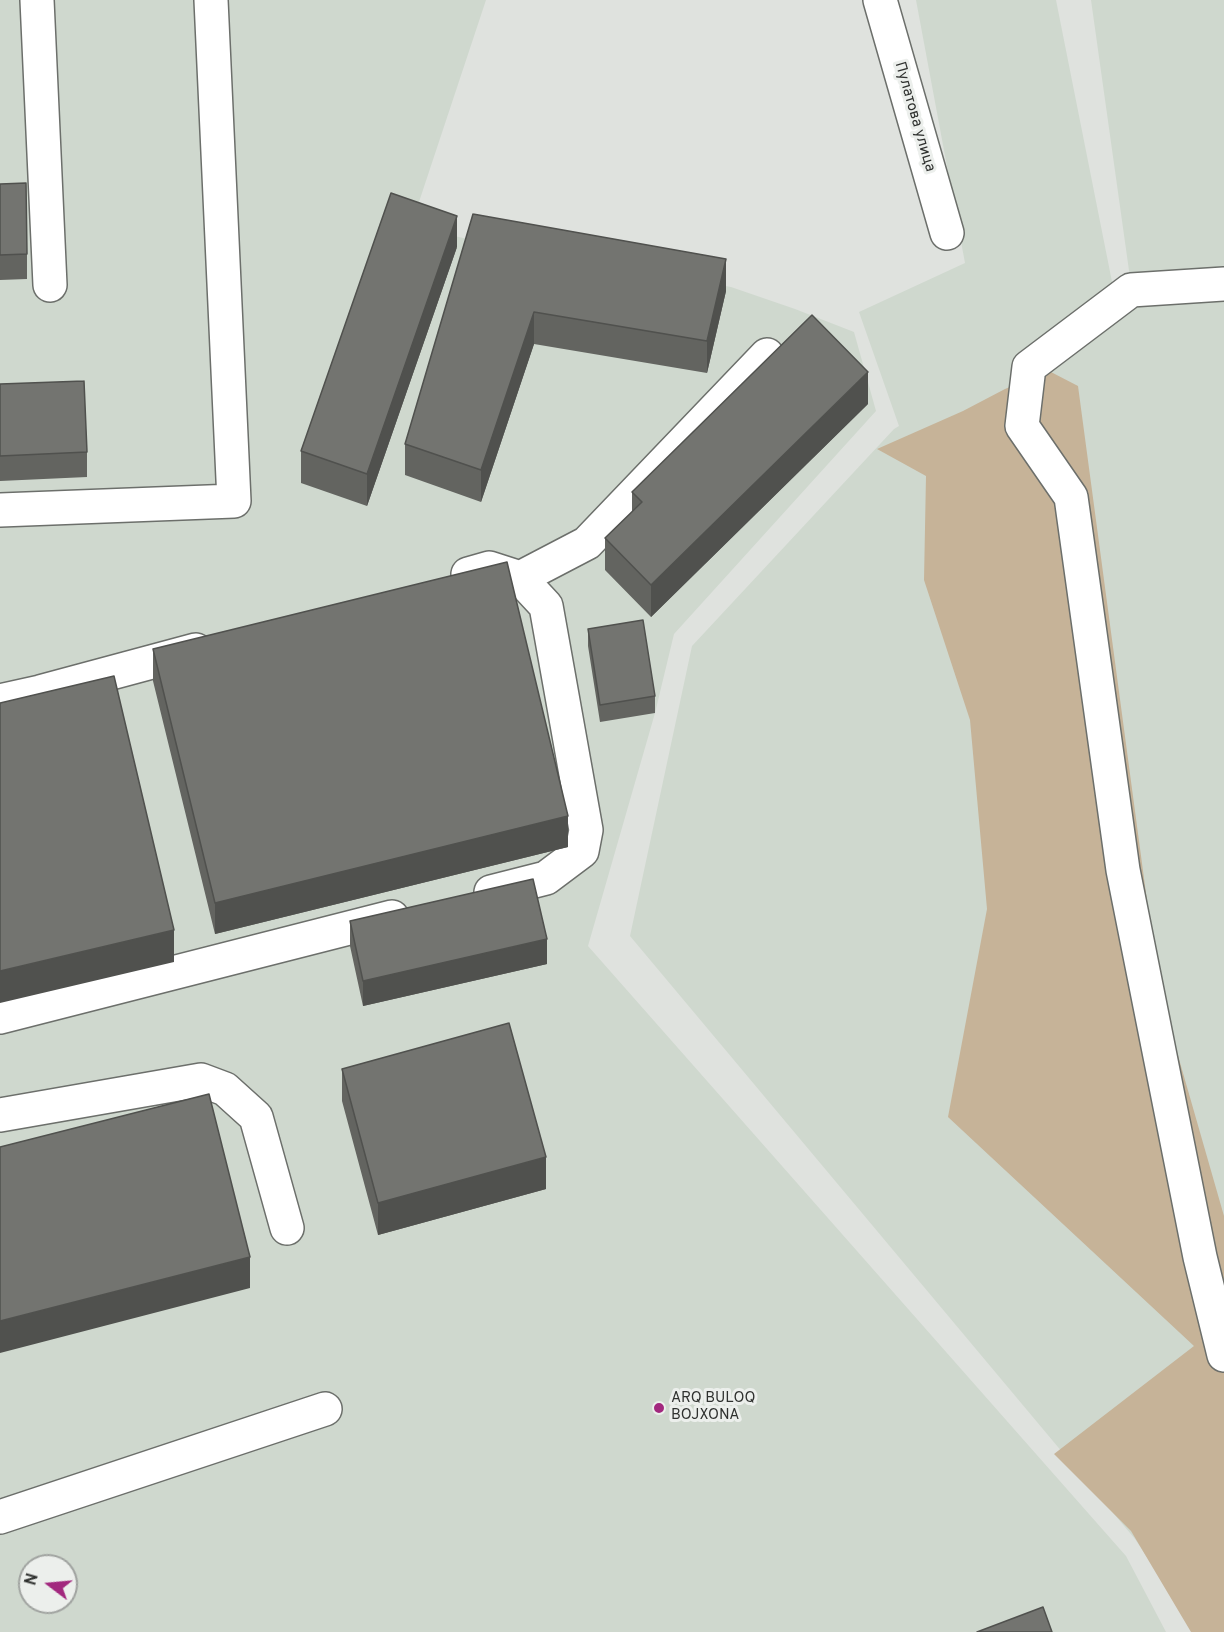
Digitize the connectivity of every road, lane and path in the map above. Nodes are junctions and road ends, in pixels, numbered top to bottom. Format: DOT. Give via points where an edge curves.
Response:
graph roads {
  1 [pos="37,0"];
  2 [pos="211,0"];
  3 [pos="880,0"];
  4 [pos="947,233"];
  5 [pos="1224,284"];
  6 [pos="50,285"];
  7 [pos="767,355"];
  8 [pos="0,510"];
  9 [pos="520,578"];
  10 [pos="445,581"];
  11 [pos="219,644"];
  12 [pos="0,701"];
  13 [pos="465,898"];
  14 [pos="418,910"];
  15 [pos="0,1017"];
  16 [pos="0,1115"];
  17 [pos="287,1228"];
  18 [pos="1224,1355"];
  19 [pos="325,1409"];
  20 [pos="0,1517"];
  1 -- 6 [label="street"];
  2 -- 8 [label="street" via="234,501"];
  3 -- 4 [label="street, Пулатова улица"];
  5 -- 18 [label="street" via="1131,290 1029,367 1022,426 1071,497 1123,870 1200,1257"];
  7 -- 9 [label="street" via="587,543"];
  9 -- 10 [label="street" via="489,568"];
  9 -- 13 [label="street" via="546,606 586,831 582,851 546,878"];
  11 -- 12 [label="street"];
  14 -- 15 [label="street"];
  16 -- 17 [label="street" via="201,1080 225,1089 256,1117"];
  19 -- 20 [label="street"];
}
